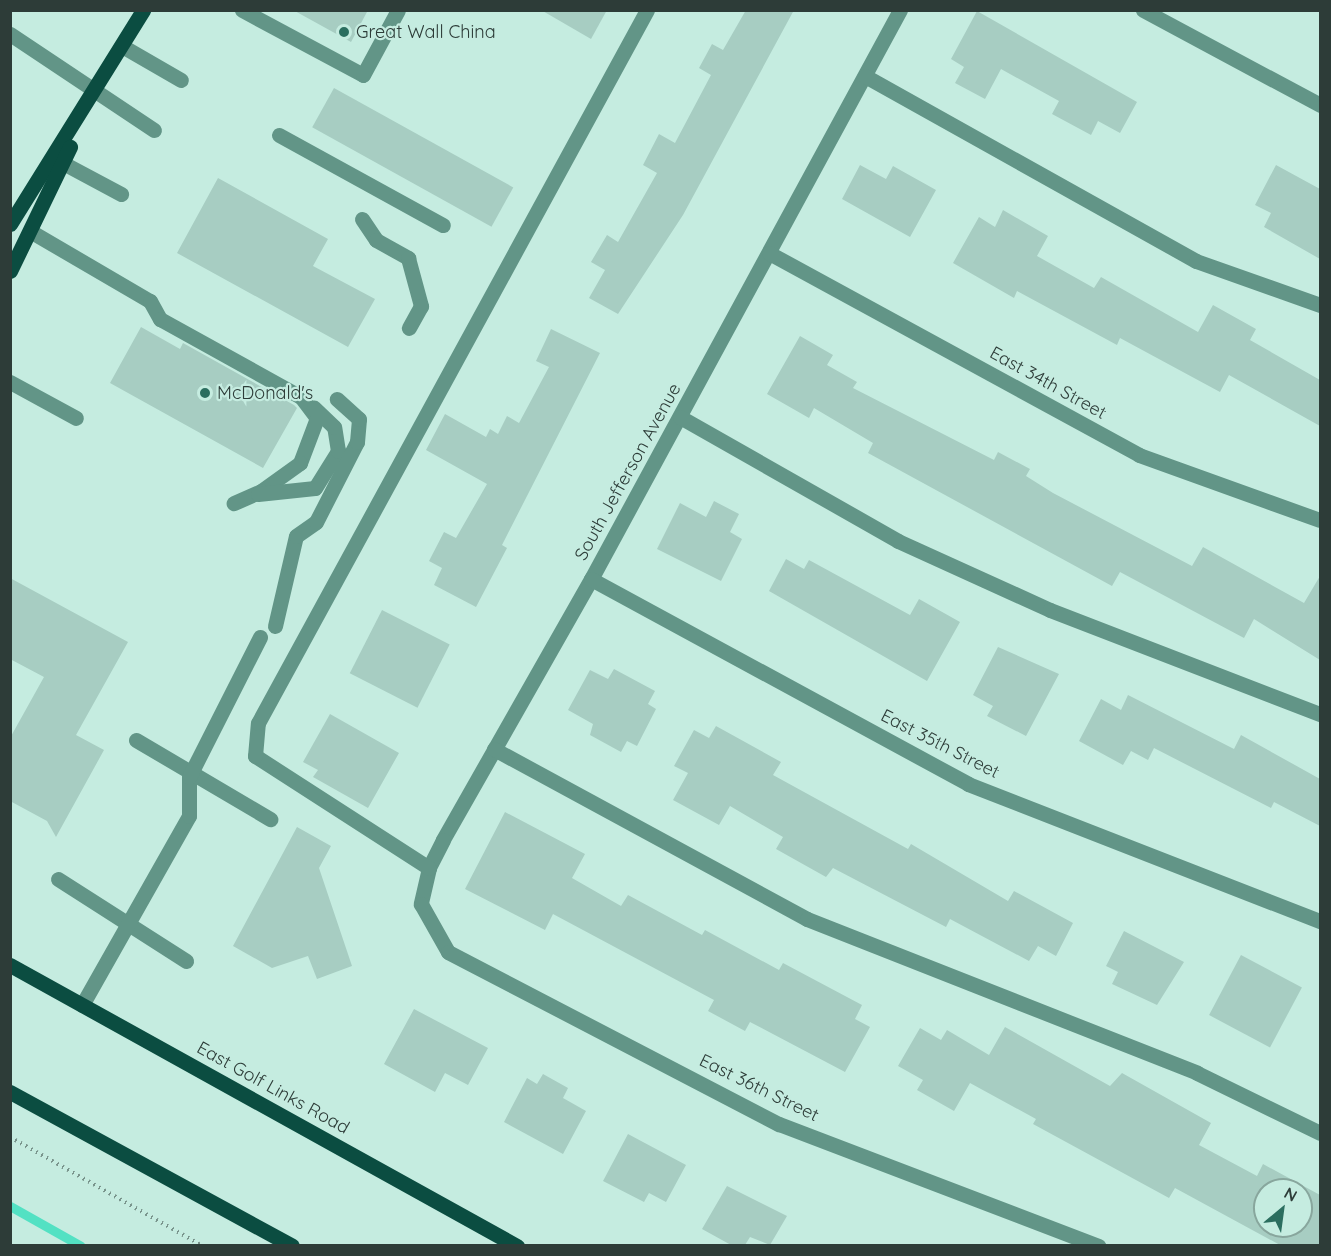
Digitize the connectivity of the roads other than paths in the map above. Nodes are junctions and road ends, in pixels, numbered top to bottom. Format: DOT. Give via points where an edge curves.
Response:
graph roads {
  1 [pos="143,10"];
  2 [pos="242,10"];
  3 [pos="398,10"];
  4 [pos="647,10"];
  5 [pos="900,10"];
  6 [pos="1143,10"];
  7 [pos="10,34"];
  8 [pos="122,46"];
  9 [pos="865,76"];
  10 [pos="181,80"];
  11 [pos="96,92"];
  12 [pos="1320,105"];
  13 [pos="154,129"];
  14 [pos="279,135"];
  15 [pos="63,163"];
  16 [pos="121,194"];
  17 [pos="362,219"];
  18 [pos="10,224"];
  19 [pos="443,225"];
  20 [pos="30,231"];
  21 [pos="769,253"];
  22 [pos="10,271"];
  23 [pos="1320,305"];
  24 [pos="410,328"];
  25 [pos="10,381"];
  26 [pos="301,397"];
  27 [pos="337,399"];
  28 [pos="680,417"];
  29 [pos="76,418"];
  30 [pos="252,495"];
  31 [pos="234,503"];
  32 [pos="1320,520"];
  33 [pos="591,579"];
  34 [pos="275,626"];
  35 [pos="260,637"];
  36 [pos="1320,714"];
  37 [pos="136,740"];
  38 [pos="495,749"];
  39 [pos="192,772"];
  40 [pos="270,819"];
  41 [pos="429,868"];
  42 [pos="58,879"];
  43 [pos="1320,921"];
  44 [pos="128,924"];
  45 [pos="448,952"];
  46 [pos="186,961"];
  47 [pos="10,965"];
  48 [pos="82,1005"];
  49 [pos="10,1092"];
  50 [pos="1320,1133"];
  51 [pos="292,1245"];
  52 [pos="517,1245"];
  53 [pos="1099,1245"];
  1 -- 8 [label="main road"];
  2 -- 3 [label="street" via="363,75"];
  4 -- 41 [label="street" via="258,723 255,756"];
  5 -- 9 [label="street, South Jefferson Avenue"];
  6 -- 12 [label="street"];
  7 -- 11 [label="street"];
  8 -- 10 [label="street"];
  8 -- 11 [label="main road"];
  9 -- 21 [label="street, South Jefferson Avenue"];
  9 -- 23 [label="street" via="1196,261"];
  11 -- 13 [label="street"];
  11 -- 15 [label="main road"];
  11 -- 18 [label="main road"];
  14 -- 19 [label="street"];
  15 -- 16 [label="street"];
  15 -- 20 [label="main road"];
  17 -- 24 [label="street" via="376,240 408,258 421,306"];
  20 -- 22 [label="main road"];
  20 -- 26 [label="street" via="150,301 160,320"];
  21 -- 28 [label="street, South Jefferson Avenue"];
  21 -- 32 [label="street, East 34th Street" via="1139,455"];
  25 -- 29 [label="street"];
  26 -- 30 [label="street" via="317,418 300,463"];
  26 -- 30 [label="street" via="334,427 338,451 315,488"];
  27 -- 34 [label="street" via="359,419 357,442 316,522 296,536"];
  28 -- 33 [label="street, South Jefferson Avenue"];
  28 -- 36 [label="street" via="898,541 1050,610"];
  30 -- 31 [label="street"];
  33 -- 38 [label="street, South Jefferson Avenue"];
  33 -- 43 [label="street, East 35th Street" via="968,784"];
  35 -- 39 [label="street"];
  37 -- 39 [label="street"];
  38 -- 41 [label="street, South Jefferson Avenue"];
  38 -- 50 [label="street" via="807,919 1197,1073"];
  39 -- 40 [label="street"];
  39 -- 44 [label="street" via="189,816"];
  41 -- 45 [label="street, South Jefferson Avenue" via="421,904"];
  42 -- 44 [label="street"];
  44 -- 46 [label="street"];
  44 -- 48 [label="street"];
  45 -- 53 [label="street, East 36th Street" via="779,1124"];
  47 -- 48 [label="main road, East Golf Links Road"];
  48 -- 52 [label="main road, East Golf Links Road"];
  49 -- 51 [label="main road"];
}
